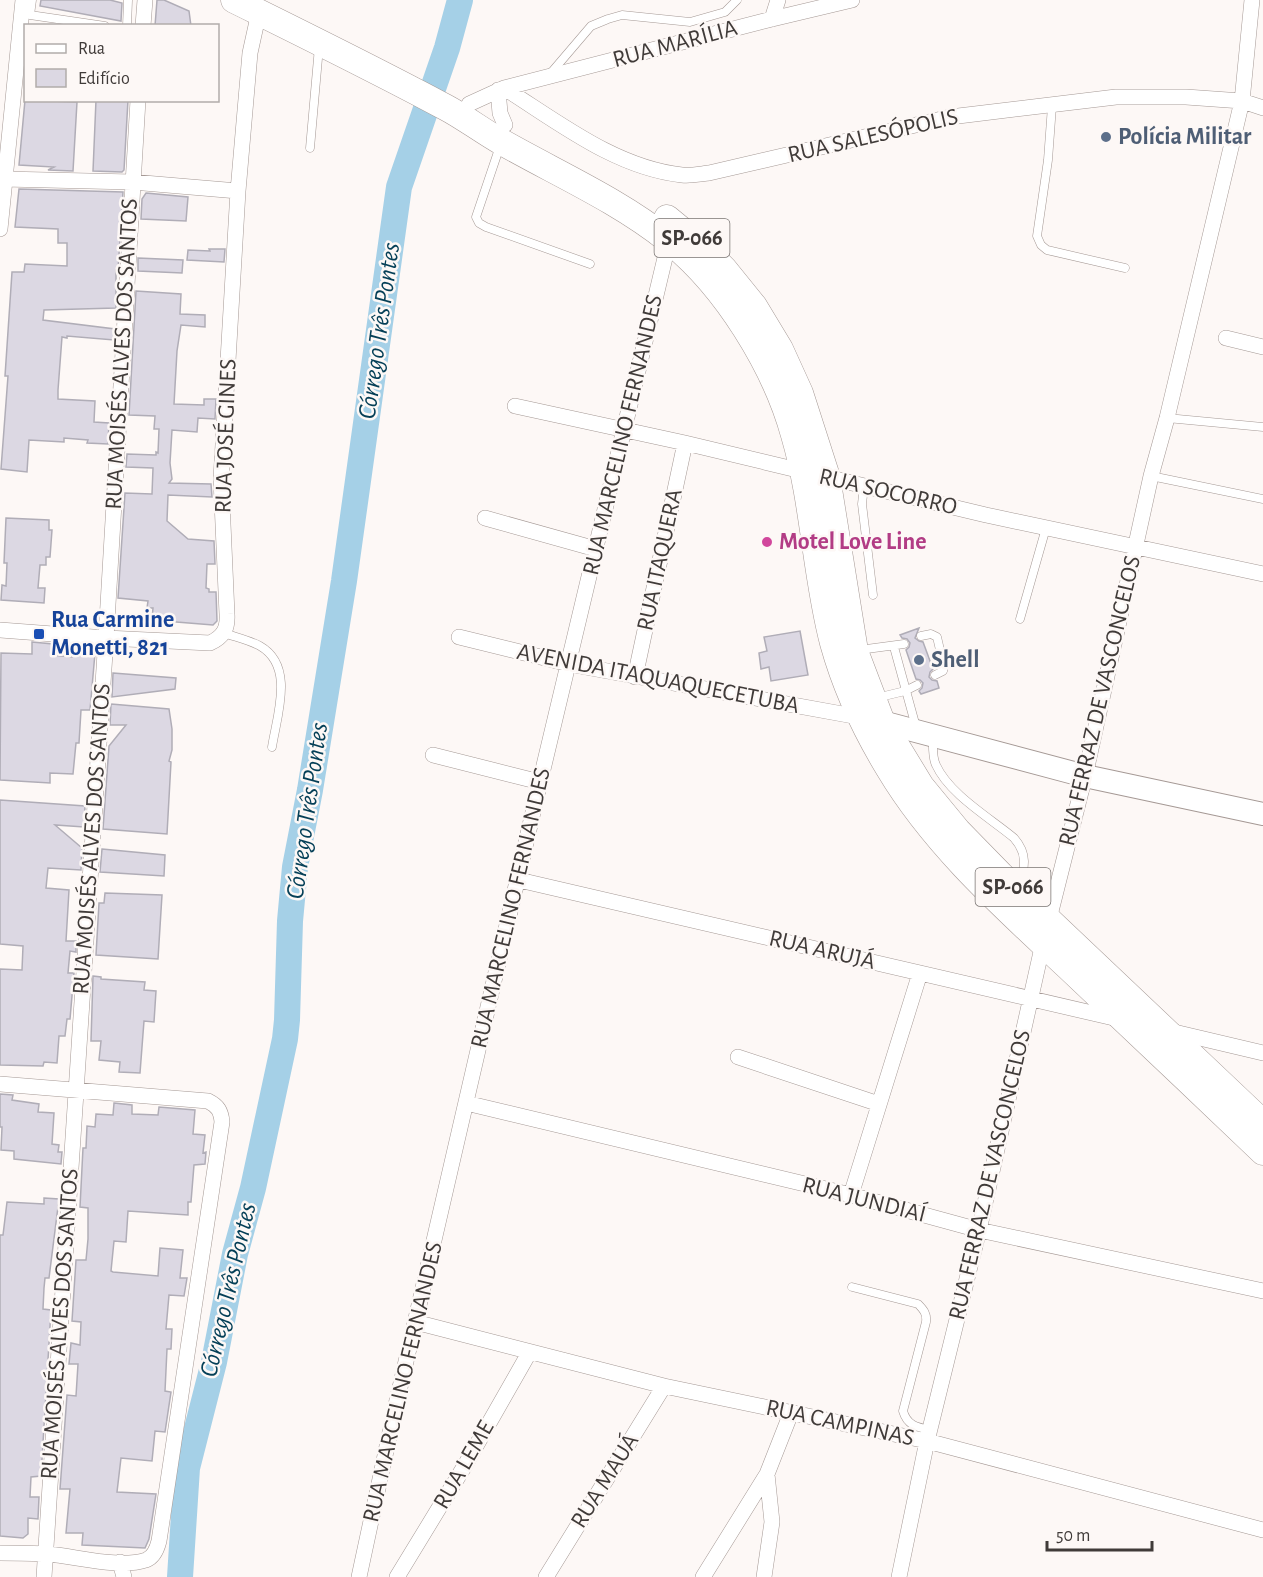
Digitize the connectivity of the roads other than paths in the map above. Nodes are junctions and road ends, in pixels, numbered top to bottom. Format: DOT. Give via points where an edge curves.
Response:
graph roads {
  1 [pos="32,0"];
  2 [pos="128,0"];
  3 [pos="145,0"];
  4 [pos="234,0"];
  5 [pos="737,0"];
  6 [pos="778,0"];
  7 [pos="852,0"];
  8 [pos="1252,0"];
  9 [pos="263,6"];
  10 [pos="25,10"];
  11 [pos="772,19"];
  12 [pos="95,24"];
  13 [pos="127,24"];
  14 [pos="143,24"];
  15 [pos="319,43"];
  16 [pos="547,77"];
  17 [pos="418,85"];
  18 [pos="501,89"];
  19 [pos="1242,101"];
  20 [pos="138,102"];
  21 [pos="457,103"];
  22 [pos="1052,106"];
  23 [pos="1263,108"];
  24 [pos="503,133"];
  25 [pos="310,148"];
  26 [pos="4,178"];
  27 [pos="132,182"];
  28 [pos="238,191"];
  29 [pos="0,229"];
  30 [pos="669,241"];
  31 [pos="590,264"];
  32 [pos="1125,268"];
  33 [pos="1226,338"];
  34 [pos="1263,347"];
  35 [pos="515,406"];
  36 [pos="1167,418"];
  37 [pos="1263,427"];
  38 [pos="623,430"];
  39 [pos="685,443"];
  40 [pos="802,471"];
  41 [pos="1151,476"];
  42 [pos="827,477"];
  43 [pos="864,486"];
  44 [pos="1263,499"];
  45 [pos="485,518"];
  46 [pos="1046,528"];
  47 [pos="1135,546"];
  48 [pos="596,549"];
  49 [pos="1263,574"];
  50 [pos="873,595"];
  51 [pos="1020,619"];
  52 [pos="0,630"];
  53 [pos="224,633"];
  54 [pos="921,636"];
  55 [pos="459,637"];
  56 [pos="106,638"];
  57 [pos="904,644"];
  58 [pos="894,647"];
  59 [pos="855,651"];
  60 [pos="568,664"];
  61 [pos="935,675"];
  62 [pos="636,677"];
  63 [pos="917,685"];
  64 [pos="905,691"];
  65 [pos="871,713"];
  66 [pos="925,734"];
  67 [pos="272,747"];
  68 [pos="433,755"];
  69 [pos="1085,776"];
  70 [pos="540,782"];
  71 [pos="1263,814"];
  72 [pos="519,880"];
  73 [pos="1017,891"];
  74 [pos="1046,932"];
  75 [pos="920,973"];
  76 [pos="1031,999"];
  77 [pos="1125,1021"];
  78 [pos="1167,1031"];
  79 [pos="1263,1053"];
  80 [pos="738,1057"];
  81 [pos="0,1084"];
  82 [pos="75,1089"];
  83 [pos="466,1103"];
  84 [pos="879,1104"];
  85 [pos="1263,1123"];
  86 [pos="1263,1152"];
  87 [pos="851,1195"];
  88 [pos="979,1230"];
  89 [pos="852,1287"];
  90 [pos="1263,1291"];
  91 [pos="415,1322"];
  92 [pos="529,1353"];
  93 [pos="664,1386"];
  94 [pos="791,1413"];
  95 [pos="928,1436"];
  96 [pos="767,1474"];
  97 [pos="1263,1530"];
  98 [pos="0,1553"];
  99 [pos="46,1554"];
  100 [pos="122,1570"];
  101 [pos="44,1577"];
  102 [pos="358,1577"];
  103 [pos="397,1577"];
  104 [pos="546,1577"];
  105 [pos="703,1577"];
  106 [pos="764,1577"];
  107 [pos="899,1577"];
  1 -- 10 [label="lane"];
  2 -- 13 [label="lane"];
  3 -- 14 [label="street"];
  4 -- 9 [label="main road"];
  5 -- 16 [label="lane" via="725,12 690,22 622,15 599,22 591,26"];
  6 -- 11 [label="street"];
  7 -- 11 [label="street, RUA MARÍLIA"];
  8 -- 19 [label="street, RUA FERRAZ DE VASCONCELOS"];
  9 -- 15 [label="main road"];
  9 -- 17 [label="main road"];
  9 -- 28 [label="street, RUA JOSÉ GINES" via="250,53"];
  10 -- 12 [label="lane"];
  10 -- 26 [label="street"];
  11 -- 16 [label="street, RUA MARÍLIA"];
  15 -- 17 [label="main road"];
  15 -- 25 [label="lane"];
  16 -- 18 [label="street, RUA MARÍLIA"];
  17 -- 21 [label="main road, SP-066"];
  18 -- 21 [label="street, RUA MARÍLIA"];
  18 -- 22 [label="street, RUA SALESÓPOLIS" via="599,147 634,163 684,176 950,117"];
  18 -- 24 [label="street"];
  19 -- 22 [label="street, RUA SALESÓPOLIS" via="1116,97"];
  19 -- 23 [label="street, RUA SALESÓPOLIS"];
  19 -- 36 [label="street, RUA FERRAZ DE VASCONCELOS"];
  20 -- 27 [label="street, RUA MOISÉS ALVES DOS SANTOS"];
  21 -- 24 [label="main road, SP-066"];
  22 -- 32 [label="lane" via="1037,236 1041,245 1047,250"];
  24 -- 30 [label="main road, SP-066"];
  24 -- 31 [label="lane" via="476,217 479,222"];
  24 -- 42 [label="main road, SP-066" via="667,218 724,269 754,306 780,349 800,393"];
  26 -- 27 [label="street"];
  26 -- 29 [label="street"];
  27 -- 28 [label="street"];
  27 -- 56 [label="street, RUA MOISÉS ALVES DOS SANTOS"];
  28 -- 53 [label="street, RUA JOSÉ GINES" via="221,479 228,624"];
  30 -- 38 [label="street, RUA MARCELINO FERNANDES"];
  30 -- 40 [label="main road, SP-066" via="721,294 743,325 786,408"];
  33 -- 34 [label="street"];
  35 -- 38 [label="street, RUA SOCORRO"];
  36 -- 37 [label="lane"];
  36 -- 41 [label="street, RUA FERRAZ DE VASCONCELOS"];
  38 -- 39 [label="street, RUA SOCORRO"];
  38 -- 48 [label="street, RUA MARCELINO FERNANDES"];
  39 -- 40 [label="street, RUA SOCORRO"];
  39 -- 62 [label="street, RUA ITAQUERA"];
  40 -- 42 [label="street, RUA SOCORRO"];
  40 -- 65 [label="main road, SP-066" via="833,642"];
  41 -- 44 [label="lane"];
  41 -- 47 [label="street, RUA FERRAZ DE VASCONCELOS"];
  42 -- 43 [label="street, RUA SOCORRO"];
  42 -- 59 [label="main road, SP-066"];
  43 -- 46 [label="street, RUA SOCORRO"];
  43 -- 50 [label="lane" via="862,504"];
  45 -- 48 [label="street"];
  46 -- 47 [label="street, RUA SOCORRO"];
  46 -- 51 [label="lane"];
  47 -- 49 [label="street, RUA SOCORRO"];
  47 -- 69 [label="street, RUA FERRAZ DE VASCONCELOS"];
  48 -- 60 [label="street, RUA MARCELINO FERNANDES"];
  52 -- 56 [label="street"];
  53 -- 56 [label="street" via="210,643"];
  53 -- 67 [label="lane" via="257,644 273,657 278,667 281,681"];
  54 -- 61 [label="lane" via="937,637 945,667"];
  55 -- 60 [label="street, AVENIDA ITAQUAQUECETUBA"];
  56 -- 82 [label="street, RUA MOISÉS ALVES DOS SANTOS"];
  57 -- 58 [label="lane"];
  58 -- 59 [label="lane"];
  58 -- 64 [label="lane"];
  59 -- 65 [label="main road, SP-066"];
  60 -- 62 [label="street, AVENIDA ITAQUAQUECETUBA"];
  60 -- 70 [label="street, RUA MARCELINO FERNANDES"];
  62 -- 65 [label="street, AVENIDA ITAQUAQUECETUBA"];
  63 -- 64 [label="lane"];
  64 -- 65 [label="lane"];
  64 -- 66 [label="lane"];
  65 -- 66 [label="street, AVENIDA ITAQUAQUECETUBA"];
  65 -- 73 [label="main road, SP-066" via="921,786 958,831"];
  65 -- 74 [label="main road, SP-066" via="891,773 928,825 984,887"];
  66 -- 69 [label="street, AVENIDA ITAQUAQUECETUBA"];
  66 -- 73 [label="lane" via="942,777 1022,848 1025,868"];
  68 -- 70 [label="street"];
  69 -- 71 [label="street, AVENIDA ITAQUAQUECETUBA"];
  69 -- 74 [label="street, RUA FERRAZ DE VASCONCELOS"];
  70 -- 72 [label="street, RUA MARCELINO FERNANDES"];
  72 -- 75 [label="street, RUA ARUJÁ"];
  72 -- 83 [label="street, RUA MARCELINO FERNANDES"];
  73 -- 74 [label="main road, SP-066"];
  74 -- 76 [label="street, RUA FERRAZ DE VASCONCELOS"];
  74 -- 77 [label="main road, SP-066"];
  74 -- 78 [label="main road, SP-066"];
  75 -- 76 [label="street, RUA ARUJÁ"];
  75 -- 84 [label="street"];
  76 -- 77 [label="street, RUA ARUJÁ"];
  76 -- 88 [label="street, RUA FERRAZ DE VASCONCELOS"];
  77 -- 86 [label="main road, SP-066"];
  78 -- 79 [label="street"];
  78 -- 85 [label="main road, SP-066"];
  80 -- 84 [label="street"];
  81 -- 82 [label="street"];
  82 -- 99 [label="street, RUA MOISÉS ALVES DOS SANTOS"];
  82 -- 100 [label="street" via="208,1101 221,1112 222,1122 156,1551"];
  83 -- 87 [label="street, RUA JUNDIAÍ"];
  83 -- 91 [label="street, RUA MARCELINO FERNANDES"];
  84 -- 87 [label="street"];
  87 -- 88 [label="street, RUA JUNDIAÍ"];
  88 -- 90 [label="street, RUA JUNDIAÍ"];
  88 -- 95 [label="street, RUA FERRAZ DE VASCONCELOS"];
  89 -- 95 [label="lane" via="918,1304 923,1309 926,1322 903,1411 912,1426"];
  91 -- 92 [label="street, RUA CAMPINAS"];
  91 -- 102 [label="street, RUA MARCELINO FERNANDES"];
  92 -- 93 [label="street, RUA CAMPINAS"];
  92 -- 103 [label="street, RUA LEME"];
  93 -- 94 [label="street, RUA CAMPINAS"];
  93 -- 104 [label="street, RUA MAUÁ"];
  94 -- 95 [label="street, RUA CAMPINAS"];
  94 -- 96 [label="street"];
  95 -- 97 [label="street, RUA CAMPINAS"];
  95 -- 107 [label="street, RUA FERRAZ DE VASCONCELOS"];
  96 -- 105 [label="street"];
  96 -- 106 [label="street" via="772,1522"];
  98 -- 99 [label="street"];
  99 -- 100 [label="street"];
  99 -- 101 [label="street, RUA MOISÉS ALVES DOS SANTOS"];
}
